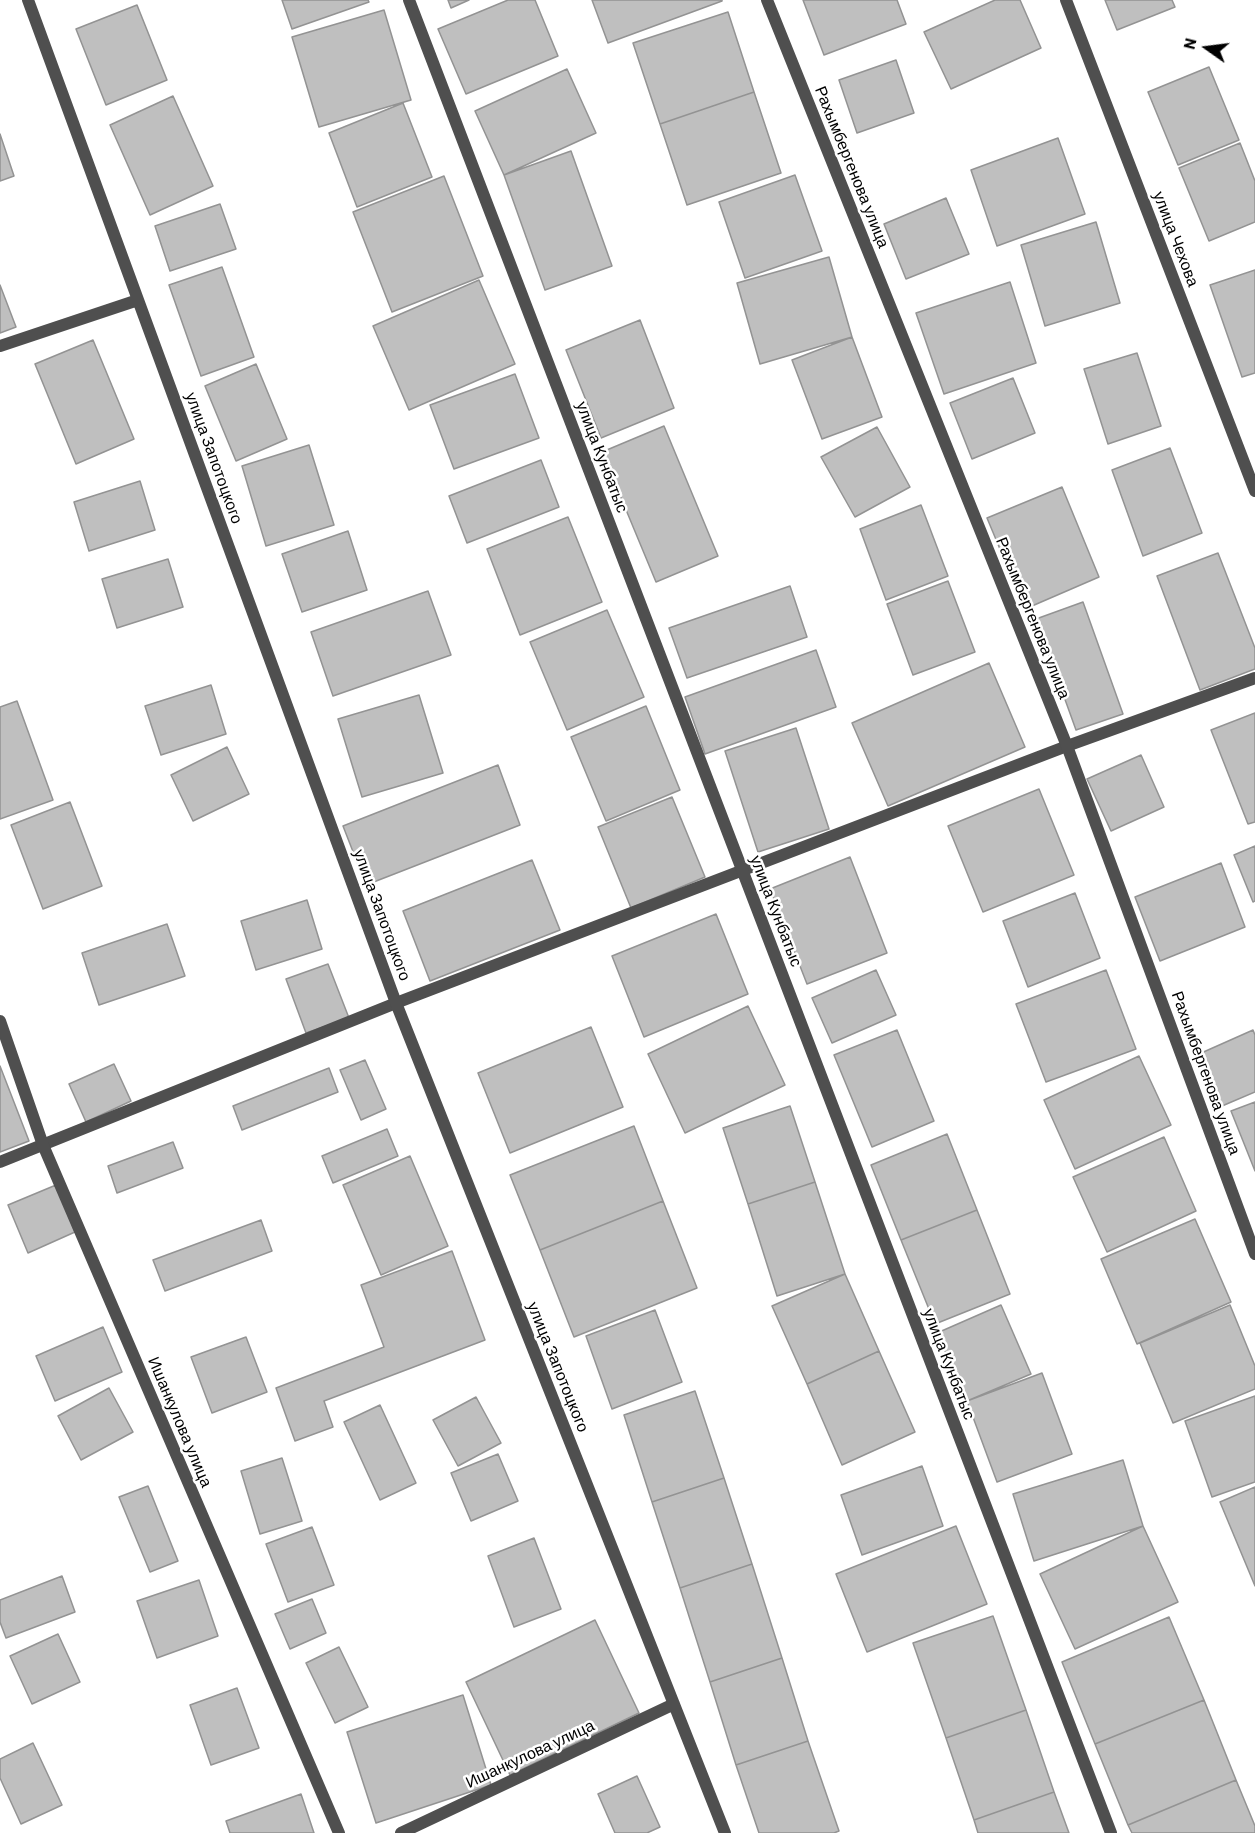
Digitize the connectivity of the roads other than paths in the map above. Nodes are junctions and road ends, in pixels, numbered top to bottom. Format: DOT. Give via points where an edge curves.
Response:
graph roads {
  1 [pos="28,0"];
  2 [pos="409,0"];
  3 [pos="767,0"];
  4 [pos="1066,0"];
  5 [pos="138,300"];
  6 [pos="0,346"];
  7 [pos="1255,491"];
  8 [pos="1255,678"];
  9 [pos="1067,746"];
  10 [pos="742,870"];
  11 [pos="396,1003"];
  12 [pos="0,1021"];
  13 [pos="43,1145"];
  14 [pos="0,1162"];
  15 [pos="1255,1254"];
  16 [pos="674,1704"];
  17 [pos="339,1833"];
  18 [pos="401,1833"];
  19 [pos="724,1833"];
  20 [pos="1111,1833"];
  1 -- 5 [label="street, улица Запотоцкого"];
  2 -- 10 [label="street, улица Кунбатыс"];
  3 -- 9 [label="street, Рахымбергенова улица"];
  4 -- 7 [label="street, улица Чехова"];
  5 -- 6 [label="street"];
  5 -- 11 [label="street, улица Запотоцкого"];
  8 -- 9 [label="street"];
  9 -- 10 [label="street"];
  9 -- 15 [label="street, Рахымбергенова улица"];
  10 -- 11 [label="street"];
  10 -- 20 [label="street, улица Кунбатыс"];
  11 -- 13 [label="street"];
  11 -- 16 [label="street, улица Запотоцкого"];
  12 -- 13 [label="street, Ишанкулова улица"];
  13 -- 14 [label="street"];
  13 -- 17 [label="street, Ишанкулова улица"];
  16 -- 18 [label="street, Ишанкулова улица"];
  16 -- 19 [label="street, улица Запотоцкого"];
}
